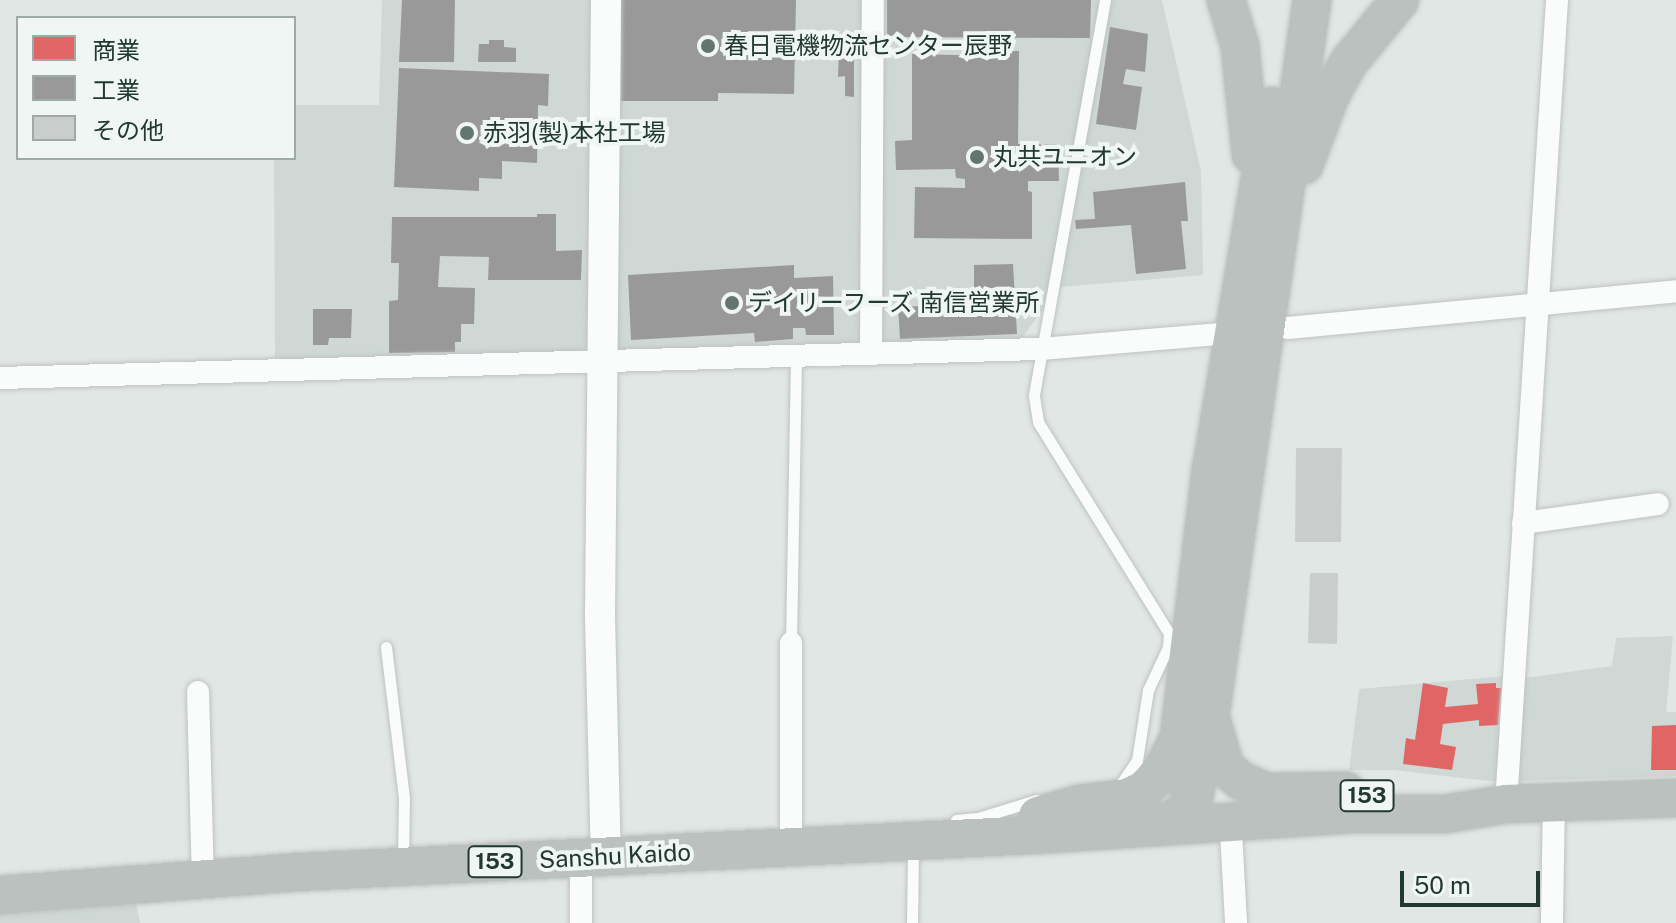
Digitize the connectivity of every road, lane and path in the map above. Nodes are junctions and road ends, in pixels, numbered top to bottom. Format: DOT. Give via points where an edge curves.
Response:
graph roads {
  1 [pos="606,0"];
  2 [pos="873,0"];
  3 [pos="1105,0"];
  4 [pos="1226,0"];
  5 [pos="1289,0"];
  6 [pos="1312,0"];
  7 [pos="1400,0"];
  8 [pos="1557,0"];
  9 [pos="1270,210"];
  10 [pos="1676,291"];
  11 [pos="1537,304"];
  12 [pos="1288,328"];
  13 [pos="1218,334"];
  14 [pos="1040,349"];
  15 [pos="871,353"];
  16 [pos="796,356"];
  17 [pos="604,364"];
  18 [pos="0,378"];
  19 [pos="1658,504"];
  20 [pos="1523,523"];
  21 [pos="791,643"];
  22 [pos="386,647"];
  23 [pos="198,692"];
  24 [pos="1210,717"];
  25 [pos="1179,738"];
  26 [pos="1377,796"];
  27 [pos="1676,798"];
  28 [pos="1554,802"];
  29 [pos="1048,803"];
  30 [pos="1506,804"];
  31 [pos="1217,811"];
  32 [pos="946,821"];
  33 [pos="914,832"];
  34 [pos="990,835"];
  35 [pos="791,847"];
  36 [pos="594,857"];
  37 [pos="403,866"];
  38 [pos="203,879"];
  39 [pos="0,895"];
  40 [pos="581,923"];
  41 [pos="912,923"];
  42 [pos="1236,923"];
  43 [pos="1552,923"];
  1 -- 17 [label="street"];
  2 -- 15 [label="street"];
  3 -- 14 [label="lane"];
  4 -- 9 [label="highway" via="1240,46"];
  5 -- 9 [label="highway"];
  6 -- 9 [label="highway"];
  7 -- 9 [label="highway" via="1349,62"];
  8 -- 11 [label="street"];
  9 -- 24 [label="highway" via="1243,474"];
  9 -- 25 [label="highway" via="1211,471"];
  10 -- 11 [label="street"];
  11 -- 12 [label="street"];
  11 -- 20 [label="street"];
  13 -- 14 [label="street"];
  14 -- 15 [label="street"];
  14 -- 29 [label="lane" via="1034,396 1038,422 1169,633 1148,690 1137,760 1123,784"];
  15 -- 16 [label="street"];
  16 -- 17 [label="street"];
  16 -- 21 [label="lane"];
  17 -- 18 [label="street"];
  17 -- 36 [label="street"];
  19 -- 20 [label="street"];
  20 -- 30 [label="street"];
  21 -- 35 [label="street"];
  22 -- 37 [label="lane" via="404,798"];
  23 -- 38 [label="street"];
  24 -- 26 [label="highway" via="1225,767 1261,791 1363,791"];
  24 -- 31 [label="highway"];
  25 -- 29 [label="highway" via="1161,773 1144,790 1127,798"];
  25 -- 31 [label="highway"];
  26 -- 30 [label="highway, Sanshu Kaido / 153"];
  26 -- 31 [label="highway, Sanshu Kaido / 153"];
  27 -- 28 [label="highway, Sanshu Kaido / 153"];
  28 -- 30 [label="highway, Sanshu Kaido / 153"];
  28 -- 43 [label="street"];
  29 -- 31 [label="highway, Sanshu Kaido / 153"];
  29 -- 32 [label="lane"];
  29 -- 34 [label="highway, Sanshu Kaido / 153"];
  30 -- 31 [label="highway, Sanshu Kaido / 153" via="1445,814"];
  31 -- 34 [label="highway, Sanshu Kaido / 153" via="1128,830"];
  31 -- 42 [label="street"];
  33 -- 34 [label="highway, Sanshu Kaido / 153"];
  33 -- 35 [label="highway, Sanshu Kaido / 153"];
  33 -- 41 [label="lane"];
  35 -- 36 [label="highway, Sanshu Kaido / 153"];
  36 -- 37 [label="highway, Sanshu Kaido / 153"];
  36 -- 40 [label="street"];
  37 -- 38 [label="highway, Sanshu Kaido / 153"];
  38 -- 39 [label="highway, Sanshu Kaido / 153"];
}
